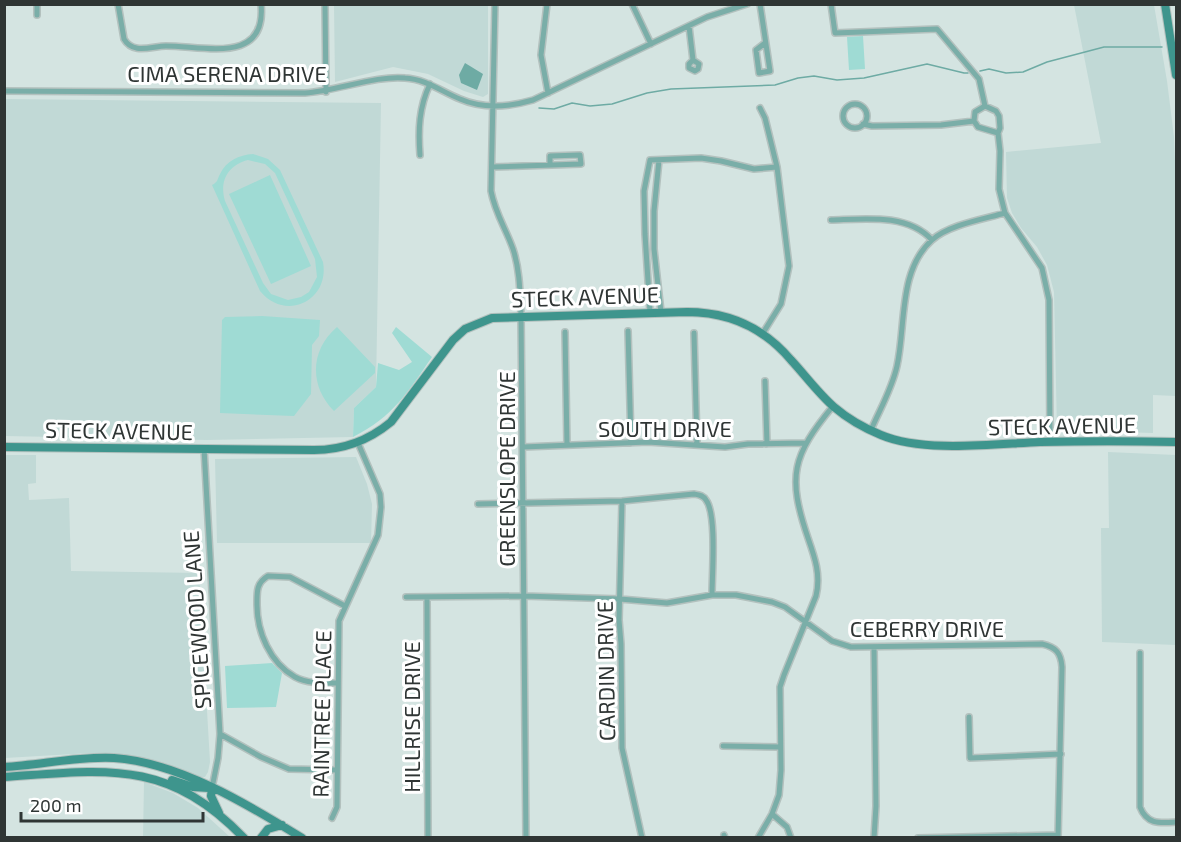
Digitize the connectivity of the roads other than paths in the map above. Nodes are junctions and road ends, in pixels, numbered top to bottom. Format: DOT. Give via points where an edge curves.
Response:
graph roads {
  1 [pos="37,4"];
  2 [pos="118,4"];
  3 [pos="261,4"];
  4 [pos="325,4"];
  5 [pos="495,4"];
  6 [pos="547,4"];
  7 [pos="632,4"];
  8 [pos="747,4"];
  9 [pos="760,4"];
  10 [pos="831,4"];
  11 [pos="1165,4"];
  12 [pos="729,7"];
  13 [pos="37,15"];
  14 [pos="688,26"];
  15 [pos="765,43"];
  16 [pos="651,44"];
  17 [pos="693,60"];
  18 [pos="1176,75"];
  19 [pos="430,84"];
  20 [pos="4,91"];
  21 [pos="326,92"];
  22 [pos="548,93"];
  23 [pos="985,104"];
  24 [pos="494,106"];
  25 [pos="760,108"];
  26 [pos="974,121"];
  27 [pos="864,124"];
  28 [pos="998,133"];
  29 [pos="420,155"];
  30 [pos="659,160"];
  31 [pos="550,165"];
  32 [pos="492,167"];
  33 [pos="777,167"];
  34 [pos="1005,213"];
  35 [pos="831,220"];
  36 [pos="932,240"];
  37 [pos="651,312"];
  38 [pos="661,312"];
  39 [pos="521,315"];
  40 [pos="628,331"];
  41 [pos="565,332"];
  42 [pos="694,333"];
  43 [pos="763,333"];
  44 [pos="765,381"];
  45 [pos="833,406"];
  46 [pos="871,430"];
  47 [pos="1050,442"];
  48 [pos="1165,442"];
  49 [pos="1176,442"];
  50 [pos="358,443"];
  51 [pos="631,443"];
  52 [pos="806,443"];
  53 [pos="767,444"];
  54 [pos="567,445"];
  55 [pos="697,445"];
  56 [pos="4,447"];
  57 [pos="523,447"];
  58 [pos="204,448"];
  59 [pos="1176,448"];
  60 [pos="622,501"];
  61 [pos="522,503"];
  62 [pos="478,504"];
  63 [pos="712,595"];
  64 [pos="524,596"];
  65 [pos="406,597"];
  66 [pos="427,597"];
  67 [pos="620,598"];
  68 [pos="345,606"];
  69 [pos="806,622"];
  70 [pos="874,647"];
  71 [pos="1140,653"];
  72 [pos="337,682"];
  73 [pos="969,717"];
  74 [pos="220,734"];
  75 [pos="723,747"];
  76 [pos="780,747"];
  77 [pos="1061,754"];
  78 [pos="4,767"];
  79 [pos="337,770"];
  80 [pos="4,777"];
  81 [pos="151,778"];
  82 [pos="212,788"];
  83 [pos="200,800"];
  84 [pos="219,814"];
  85 [pos="771,814"];
  86 [pos="332,818"];
  87 [pos="1176,822"];
  88 [pos="283,825"];
  89 [pos="1058,836"];
  90 [pos="244,837"];
  91 [pos="261,837"];
  92 [pos="302,837"];
  93 [pos="428,837"];
  94 [pos="526,837"];
  95 [pos="642,837"];
  96 [pos="758,837"];
  97 [pos="791,837"];
  98 [pos="874,837"];
  99 [pos="918,837"];
  100 [pos="945,837"];
  1 -- 13 [label="street"];
  2 -- 3 [label="street" via="124,39 135,48 183,46 229,50 256,34 262,20"];
  4 -- 21 [label="street"];
  5 -- 24 [label="street, GREENSLOPE DRIVE"];
  6 -- 22 [label="street" via="541,55"];
  7 -- 16 [label="street"];
  8 -- 12 [label="street, CIMA SERENA DRIVE"];
  9 -- 15 [label="street"];
  10 -- 23 [label="street" via="835,33 937,29 979,79"];
  11 -- 18 [label="street"];
  12 -- 14 [label="street, CIMA SERENA DRIVE"];
  14 -- 16 [label="street, CIMA SERENA DRIVE"];
  14 -- 17 [label="street"];
  15 -- 15 [label="street" via="770,71 759,73 756,50"];
  16 -- 22 [label="street, CIMA SERENA DRIVE"];
  19 -- 21 [label="street, CIMA SERENA DRIVE" via="394,77"];
  19 -- 24 [label="street, CIMA SERENA DRIVE" via="476,105"];
  19 -- 29 [label="street" via="420,115"];
  20 -- 21 [label="street, CIMA SERENA DRIVE"];
  22 -- 24 [label="street, CIMA SERENA DRIVE" via="519,104"];
  23 -- 26 [label="street" via="975,112"];
  23 -- 28 [label="street" via="999,116"];
  24 -- 32 [label="street, GREENSLOPE DRIVE"];
  25 -- 33 [label="street"];
  26 -- 27 [label="street"];
  26 -- 28 [label="street" via="978,127"];
  27 -- 27 [label="street" via="847,124 843,114 847,107 862,106 867,116"];
  28 -- 34 [label="street" via="999,189"];
  30 -- 33 [label="street" via="701,158 754,169"];
  30 -- 37 [label="street" via="650,160 644,191"];
  30 -- 38 [label="street" via="654,249"];
  31 -- 31 [label="street" via="550,156 580,154 581,164"];
  31 -- 32 [label="street"];
  32 -- 39 [label="street, GREENSLOPE DRIVE" via="493,204 513,250"];
  33 -- 43 [label="street" via="788,276 781,304"];
  34 -- 36 [label="street" via="959,226"];
  34 -- 47 [label="street" via="1037,260 1047,285"];
  35 -- 36 [label="street" via="904,223 922,230"];
  36 -- 46 [label="street" via="909,281 898,364"];
  37 -- 38 [label="street, STECK AVENUE"];
  37 -- 39 [label="street, STECK AVENUE"];
  38 -- 43 [label="street, STECK AVENUE" via="726,316"];
  39 -- 50 [label="street, STECK AVENUE" via="492,318 465,329 399,415 381,431"];
  39 -- 57 [label="street, GREENSLOPE DRIVE"];
  40 -- 51 [label="street"];
  41 -- 54 [label="street"];
  42 -- 55 [label="street"];
  43 -- 45 [label="street, STECK AVENUE"];
  44 -- 53 [label="street"];
  45 -- 46 [label="street, STECK AVENUE"];
  45 -- 52 [label="street"];
  46 -- 47 [label="street, STECK AVENUE" via="920,444"];
  47 -- 48 [label="street, STECK AVENUE"];
  48 -- 49 [label="street, STECK AVENUE"];
  48 -- 59 [label="street"];
  50 -- 58 [label="street, STECK AVENUE" via="325,450"];
  50 -- 68 [label="street, RAINTREE PLACE" via="380,494 380,522 374,545"];
  51 -- 54 [label="street, SOUTH DRIVE"];
  51 -- 55 [label="street, SOUTH DRIVE"];
  52 -- 53 [label="street, SOUTH DRIVE"];
  52 -- 69 [label="street" via="795,469 796,494 819,585"];
  53 -- 55 [label="street, SOUTH DRIVE"];
  54 -- 57 [label="street, SOUTH DRIVE"];
  56 -- 58 [label="street, STECK AVENUE"];
  57 -- 61 [label="street, GREENSLOPE DRIVE"];
  58 -- 74 [label="street, SPICEWOOD LANE"];
  60 -- 61 [label="street"];
  60 -- 63 [label="street" via="694,494 707,500 712,519"];
  60 -- 67 [label="street, CARDIN DRIVE"];
  61 -- 62 [label="street"];
  61 -- 64 [label="street, GREENSLOPE DRIVE"];
  63 -- 67 [label="street, CEBERRY DRIVE" via="667,603"];
  63 -- 69 [label="street, CEBERRY DRIVE" via="772,602"];
  64 -- 66 [label="street, CEBERRY DRIVE"];
  64 -- 67 [label="street, CEBERRY DRIVE"];
  64 -- 94 [label="street, GREENSLOPE DRIVE"];
  65 -- 66 [label="street, CEBERRY DRIVE"];
  66 -- 93 [label="street, HILLRISE DRIVE"];
  67 -- 95 [label="street, CARDIN DRIVE" via="622,748"];
  68 -- 72 [label="street, RAINTREE PLACE" via="338,630"];
  68 -- 72 [label="street" via="290,577 268,576 257,590 259,627 283,669 302,680"];
  69 -- 70 [label="street, CEBERRY DRIVE" via="840,645"];
  69 -- 76 [label="street" via="780,687"];
  70 -- 77 [label="street, CEBERRY DRIVE" via="1051,646 1059,653 1062,667"];
  70 -- 98 [label="street"];
  71 -- 87 [label="street" via="1140,807 1155,824"];
  72 -- 79 [label="street, RAINTREE PLACE"];
  73 -- 77 [label="street" via="970,758"];
  74 -- 79 [label="street" via="289,769"];
  74 -- 82 [label="street, SPICEWOOD LANE"];
  75 -- 76 [label="street"];
  76 -- 85 [label="street" via="781,782"];
  77 -- 89 [label="street, CEBERRY DRIVE"];
  78 -- 82 [label="street" via="115,758 154,765"];
  79 -- 86 [label="street, RAINTREE PLACE" via="337,807"];
  80 -- 81 [label="street" via="95,771"];
  81 -- 82 [label="street"];
  81 -- 83 [label="street"];
  82 -- 83 [label="street"];
  82 -- 84 [label="street" via="211,796"];
  82 -- 88 [label="street"];
  83 -- 84 [label="street"];
  84 -- 90 [label="street"];
  85 -- 96 [label="street"];
  85 -- 97 [label="street" via="787,827"];
  88 -- 91 [label="street" via="268,829"];
  88 -- 92 [label="street"];
  89 -- 100 [label="street"];
  99 -- 100 [label="street"];
}
